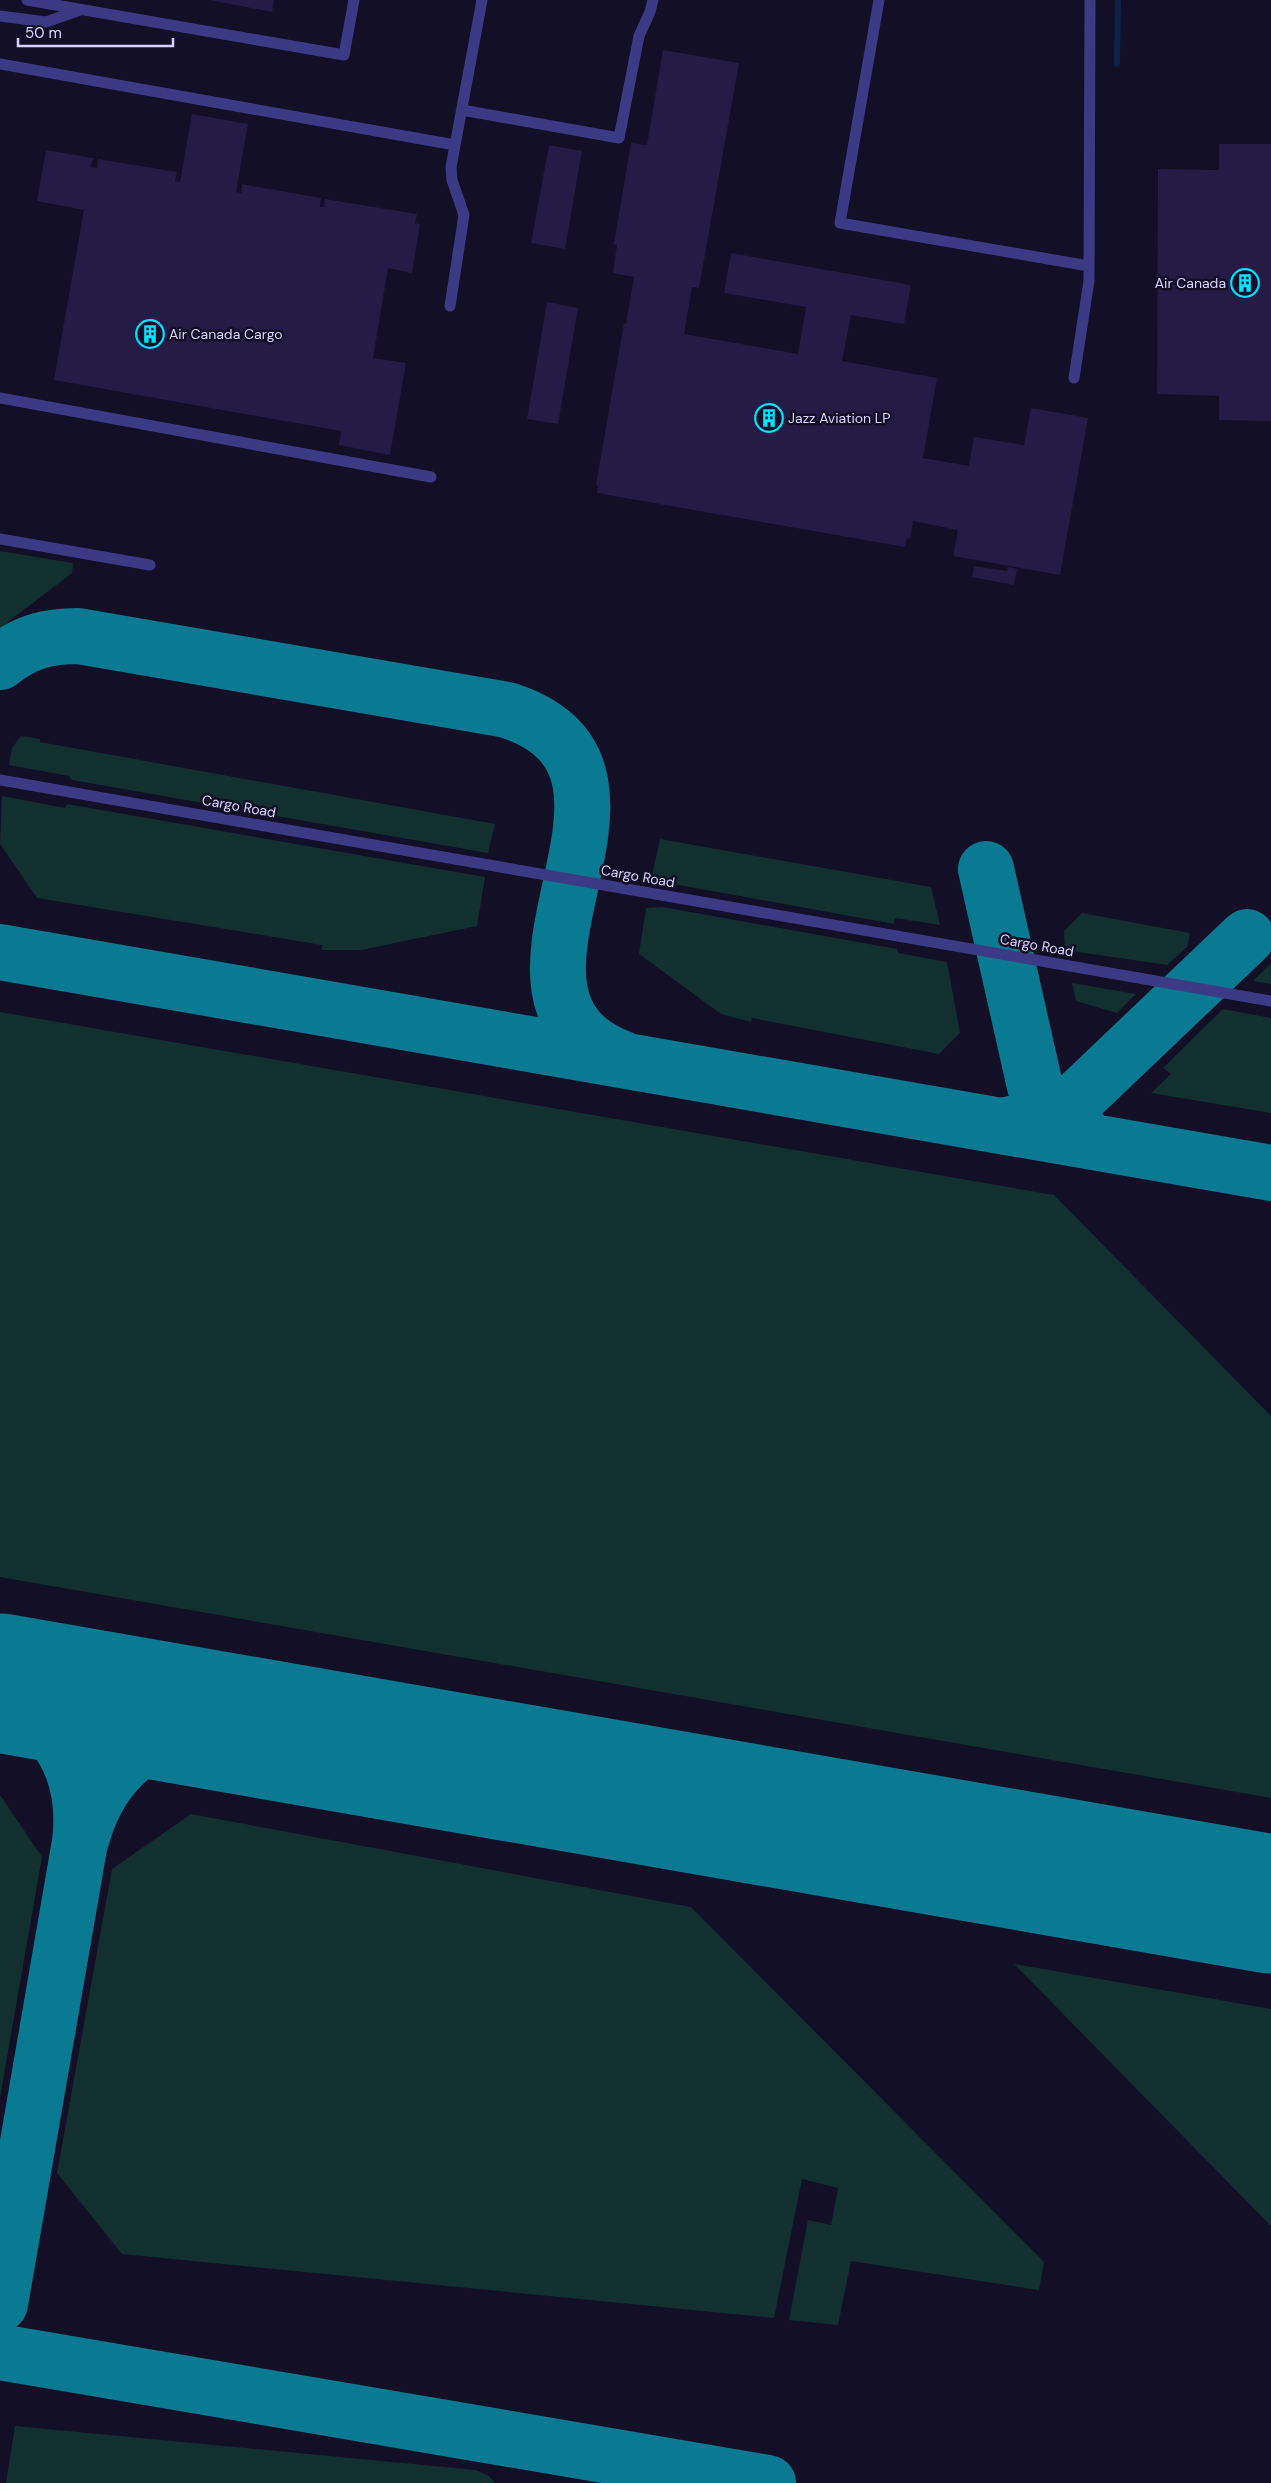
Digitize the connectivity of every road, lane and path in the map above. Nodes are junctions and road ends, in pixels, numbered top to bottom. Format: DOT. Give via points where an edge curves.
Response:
graph roads {
  1 [pos="27,0"];
  2 [pos="354,0"];
  3 [pos="482,0"];
  4 [pos="653,0"];
  5 [pos="879,0"];
  6 [pos="1090,0"];
  7 [pos="82,9"];
  8 [pos="0,16"];
  9 [pos="0,64"];
  10 [pos="462,110"];
  11 [pos="455,145"];
  12 [pos="1089,266"];
  13 [pos="450,306"];
  14 [pos="1074,378"];
  15 [pos="0,398"];
  16 [pos="431,477"];
  17 [pos="0,539"];
  18 [pos="150,564"];
  19 [pos="0,780"];
  20 [pos="1271,1001"];
  1 -- 7 [label="lane"];
  2 -- 7 [label="lane" via="344,55"];
  3 -- 10 [label="lane"];
  4 -- 10 [label="lane" via="639,36 618,138"];
  5 -- 12 [label="lane" via="840,223"];
  6 -- 12 [label="lane"];
  7 -- 8 [label="lane" via="46,22"];
  9 -- 11 [label="lane"];
  10 -- 11 [label="lane"];
  11 -- 13 [label="lane" via="451,173 464,215"];
  12 -- 14 [label="lane" via="1088,298"];
  15 -- 16 [label="lane"];
  17 -- 18 [label="lane"];
  19 -- 20 [label="lane, Cargo Road"];
}
